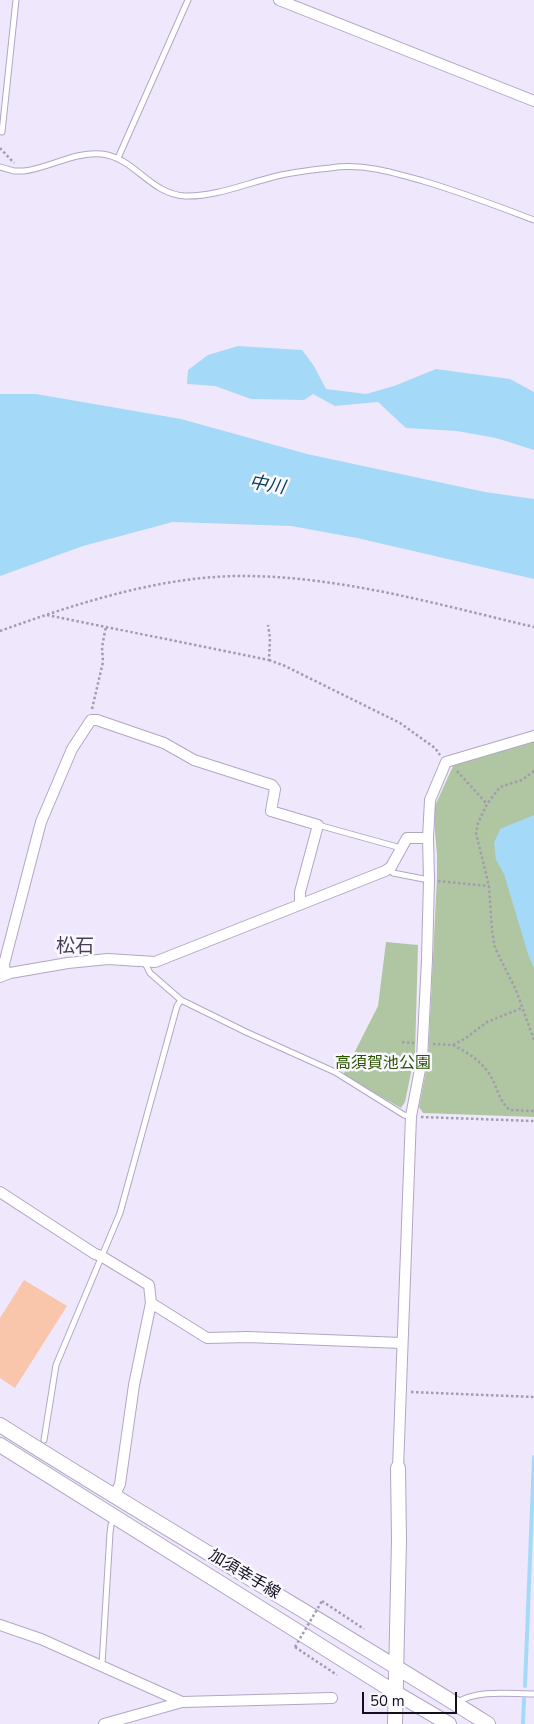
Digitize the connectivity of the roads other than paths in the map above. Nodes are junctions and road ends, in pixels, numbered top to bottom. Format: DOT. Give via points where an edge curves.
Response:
graph roads {
  1 [pos="16,0"];
  2 [pos="188,0"];
  3 [pos="279,0"];
  4 [pos="534,101"];
  5 [pos="2,132"];
  6 [pos="118,158"];
  7 [pos="0,167"];
  8 [pos="534,220"];
  9 [pos="534,736"];
  10 [pos="318,825"];
  11 [pos="428,838"];
  12 [pos="402,848"];
  13 [pos="389,868"];
  14 [pos="429,880"];
  15 [pos="300,904"];
  16 [pos="145,963"];
  17 [pos="3,976"];
  18 [pos="181,1000"];
  19 [pos="411,1116"];
  20 [pos="0,1192"];
  21 [pos="102,1256"];
  22 [pos="151,1303"];
  23 [pos="402,1343"];
  24 [pos="0,1425"];
  25 [pos="44,1440"];
  26 [pos="0,1445"];
  27 [pos="398,1468"];
  28 [pos="114,1497"];
  29 [pos="115,1516"];
  30 [pos="0,1625"];
  31 [pos="102,1665"];
  32 [pos="397,1666"];
  33 [pos="396,1693"];
  34 [pos="534,1694"];
  35 [pos="332,1698"];
  36 [pos="182,1702"];
  37 [pos="455,1704"];
  38 [pos="104,1724"];
  39 [pos="395,1724"];
  40 [pos="449,1724"];
  41 [pos="488,1724"];
  1 -- 5 [label="lane"];
  2 -- 6 [label="lane"];
  3 -- 4 [label="street"];
  6 -- 7 [label="lane" via="84,155 34,170 14,171"];
  6 -- 8 [label="lane" via="153,185 182,196 276,176 353,166 397,173 452,189"];
  9 -- 11 [label="street" via="449,764 430,800"];
  10 -- 12 [label="lane"];
  10 -- 15 [label="street" via="300,892"];
  10 -- 17 [label="street" via="271,811 275,789 272,784 194,760 164,743 91,720 72,750 41,822"];
  11 -- 12 [label="street" via="407,838"];
  11 -- 14 [label="street"];
  12 -- 13 [label="street"];
  13 -- 14 [label="lane" via="393,873"];
  13 -- 15 [label="street"];
  14 -- 19 [label="street" via="423,1044"];
  15 -- 16 [label="street" via="155,962"];
  16 -- 17 [label="street" via="108,959"];
  16 -- 18 [label="lane" via="150,973"];
  18 -- 19 [label="lane" via="335,1072 404,1115"];
  18 -- 21 [label="lane" via="120,1213"];
  19 -- 23 [label="street"];
  20 -- 21 [label="street"];
  21 -- 22 [label="street" via="149,1285"];
  21 -- 25 [label="lane" via="56,1366"];
  22 -- 23 [label="street" via="207,1338"];
  22 -- 28 [label="street" via="134,1385 120,1484"];
  23 -- 27 [label="street"];
  24 -- 28 [label="main road, 加須幸手線"];
  26 -- 29 [label="main road, 加須幸手線"];
  27 -- 32 [label="main road"];
  28 -- 32 [label="main road, 加須幸手線"];
  29 -- 31 [label="lane" via="110,1525"];
  29 -- 33 [label="main road, 加須幸手線"];
  30 -- 31 [label="street"];
  31 -- 36 [label="street"];
  32 -- 33 [label="main road"];
  32 -- 37 [label="main road, 加須幸手線"];
  33 -- 39 [label="main road"];
  33 -- 40 [label="main road, 加須幸手線"];
  34 -- 37 [label="lane" via="480,1694"];
  35 -- 36 [label="street"];
  36 -- 38 [label="street"];
  37 -- 41 [label="main road, 加須幸手線"];
}
